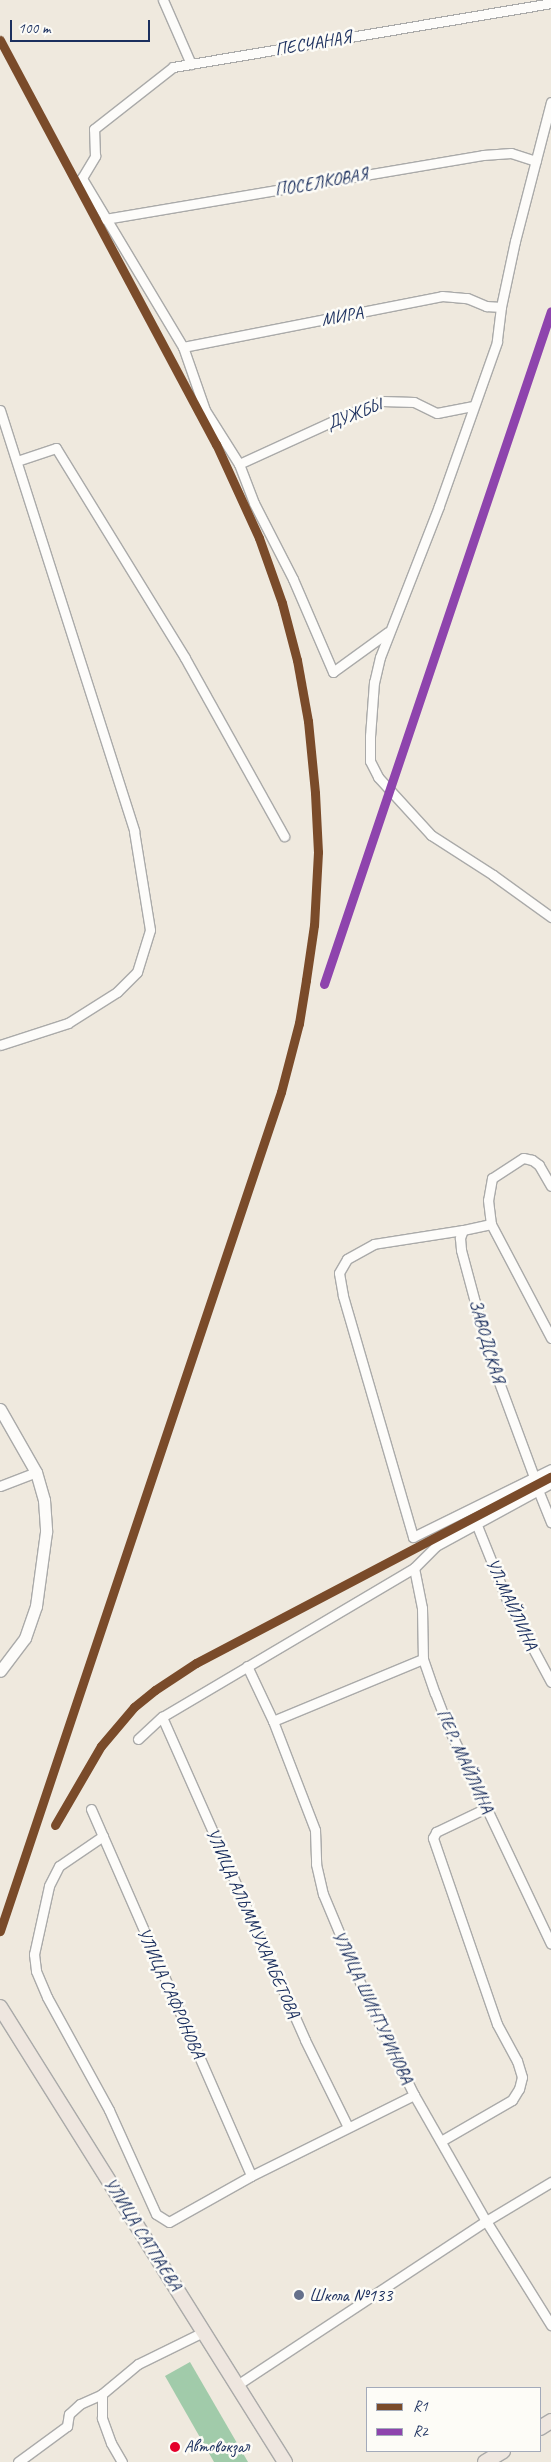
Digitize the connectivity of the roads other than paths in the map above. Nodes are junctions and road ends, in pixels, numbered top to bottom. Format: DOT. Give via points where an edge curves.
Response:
graph roads {
  1 [pos="163,0"];
  2 [pos="551,3"];
  3 [pos="191,64"];
  4 [pos="551,102"];
  5 [pos="536,160"];
  6 [pos="105,219"];
  7 [pos="501,307"];
  8 [pos="183,347"];
  9 [pos="473,406"];
  10 [pos="0,410"];
  11 [pos="17,461"];
  12 [pos="239,464"];
  13 [pos="388,632"];
  14 [pos="284,836"];
  15 [pos="551,918"];
  16 [pos="0,1044"];
  17 [pos="551,1186"];
  18 [pos="491,1224"];
  19 [pos="463,1230"];
  20 [pos="551,1338"];
  21 [pos="0,1409"];
  22 [pos="551,1469"];
  23 [pos="36,1472"];
  24 [pos="534,1477"];
  25 [pos="551,1483"];
  26 [pos="0,1486"];
  27 [pos="538,1490"];
  28 [pos="551,1522"];
  29 [pos="476,1523"];
  30 [pos="414,1568"];
  31 [pos="423,1659"];
  32 [pos="248,1666"];
  33 [pos="0,1671"];
  34 [pos="551,1682"];
  35 [pos="162,1716"];
  36 [pos="273,1721"];
  37 [pos="138,1739"];
  38 [pos="486,1808"];
  39 [pos="91,1809"];
  40 [pos="103,1836"];
  41 [pos="551,1944"];
  42 [pos="0,2006"];
  43 [pos="414,2096"];
  44 [pos="348,2128"];
  45 [pos="441,2141"];
  46 [pos="251,2176"];
  47 [pos="551,2182"];
  48 [pos="486,2221"];
  49 [pos="551,2325"];
  50 [pos="204,2332"];
  51 [pos="237,2385"];
  52 [pos="102,2394"];
  53 [pos="502,2452"];
  54 [pos="18,2462"];
  55 [pos="122,2462"];
  56 [pos="285,2462"];
  57 [pos="486,2462"];
  1 -- 3 [label="street"];
  2 -- 3 [label="street, ПЕСЧАНАЯ"];
  3 -- 6 [label="street, ПЕСЧАНАЯ" via="172,67 94,129 95,156 82,178"];
  4 -- 5 [label="street"];
  5 -- 6 [label="street, ПОСЕЛКОВАЯ" via="510,153 483,155"];
  5 -- 7 [label="street"];
  6 -- 8 [label="street"];
  7 -- 8 [label="street, МИРА" via="486,306 467,298 442,296"];
  7 -- 9 [label="street" via="497,342"];
  8 -- 12 [label="street" via="204,410"];
  9 -- 12 [label="street, ДУЖБЫ" via="437,412 414,402 382,401"];
  9 -- 13 [label="street" via="439,506"];
  10 -- 11 [label="street"];
  11 -- 14 [label="street" via="56,448 180,650"];
  11 -- 16 [label="street" via="134,831 150,930 137,972 117,992 68,1023"];
  12 -- 13 [label="street" via="333,672"];
  13 -- 15 [label="street" via="372,700 370,761 378,776 431,835"];
  17 -- 18 [label="street" via="539,1165 523,1158 492,1178 488,1200"];
  18 -- 19 [label="street"];
  18 -- 20 [label="street"];
  19 -- 24 [label="street, ЗАВОДСКАЯ" via="461,1250 490,1358"];
  19 -- 24 [label="street" via="374,1244 347,1259 339,1273 413,1537"];
  21 -- 23 [label="street"];
  22 -- 24 [label="street"];
  23 -- 26 [label="street"];
  23 -- 33 [label="street" via="44,1500 46,1532 41,1579 25,1638"];
  25 -- 27 [label="street"];
  27 -- 28 [label="street"];
  27 -- 29 [label="street"];
  29 -- 30 [label="street" via="436,1546"];
  29 -- 34 [label="street, УЛ.МАЙЛИНА" via="507,1600"];
  30 -- 31 [label="street, ПЕР. МАЙЛИНА" via="422,1608"];
  30 -- 32 [label="street"];
  31 -- 36 [label="street"];
  31 -- 38 [label="street, ПЕР. МАЙЛИНА" via="447,1725"];
  32 -- 35 [label="street"];
  32 -- 36 [label="street, УЛИЦА ШИНТУРИНОВА"];
  35 -- 37 [label="street"];
  35 -- 44 [label="street, УЛИЦА АЛЬММУХАМБЕТОВА" via="305,2040"];
  36 -- 43 [label="street, УЛИЦА ШИНТУРИНОВА" via="315,1830 316,1864 323,1894 366,1997"];
  38 -- 41 [label="street, ПЕР. МАЙЛИНА"];
  38 -- 45 [label="street" via="436,1832 433,1838 497,2024 522,2077 512,2100"];
  39 -- 40 [label="street, УЛИЦА САФРОНОВА"];
  40 -- 46 [label="street, УЛИЦА САФРОНОВА"];
  40 -- 46 [label="street" via="59,1866 49,1886 34,1954 36,1971 47,1997 108,2110 156,2214 168,2222"];
  42 -- 50 [label="main road, УЛИЦА САТПАЕВА"];
  43 -- 44 [label="street"];
  43 -- 45 [label="street, УЛИЦА ШИНТУРИНОВА"];
  44 -- 46 [label="street"];
  45 -- 48 [label="street, УЛИЦА ШИНТУРИНОВА"];
  47 -- 48 [label="street"];
  48 -- 49 [label="street, УЛИЦА ШИНТУРИНОВА"];
  48 -- 51 [label="street"];
  50 -- 51 [label="main road, УЛИЦА САТПАЕВА"];
  50 -- 52 [label="street" via="138,2364"];
  51 -- 56 [label="main road, УЛИЦА САТПАЕВА"];
  52 -- 54 [label="street" via="80,2404 69,2414 67,2426"];
  52 -- 55 [label="street" via="102,2418"];
  53 -- 57 [label="main road"];
}
